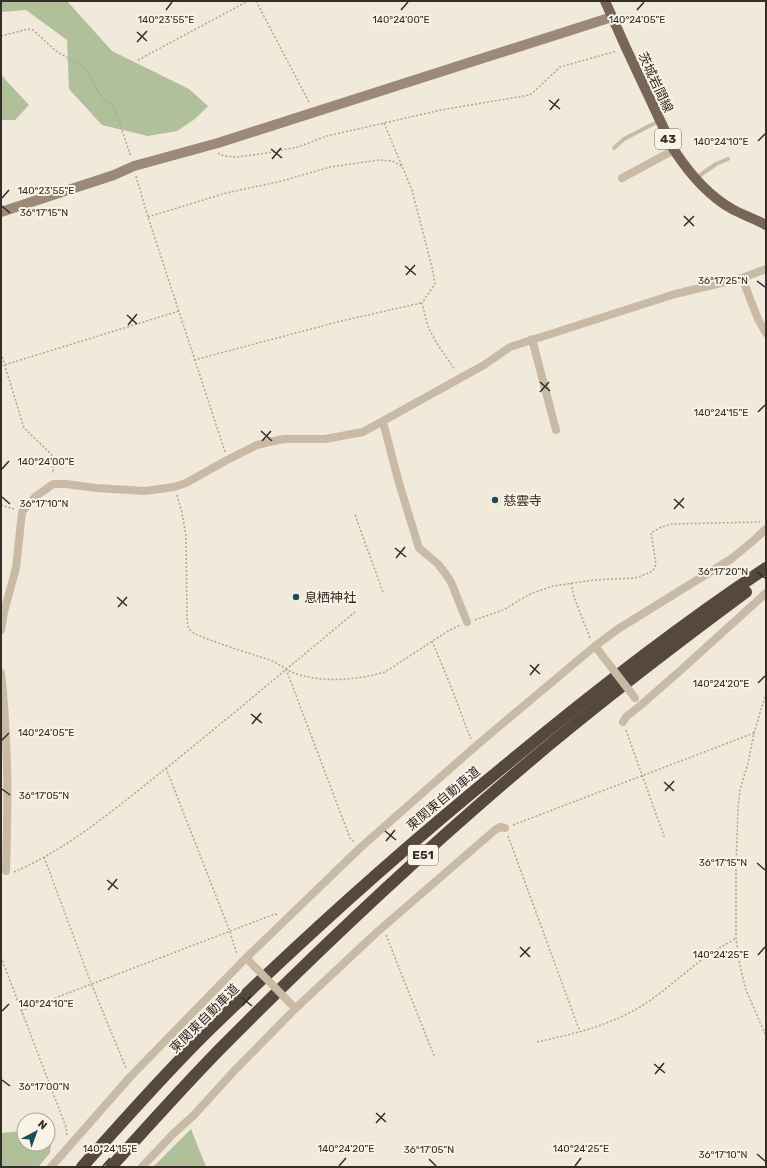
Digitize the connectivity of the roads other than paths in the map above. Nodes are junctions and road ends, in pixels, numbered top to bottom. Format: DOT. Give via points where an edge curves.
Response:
graph roads {
  1 [pos="605,1"];
  2 [pos="612,17"];
  3 [pos="660,121"];
  4 [pos="614,148"];
  5 [pos="674,150"];
  6 [pos="728,159"];
  7 [pos="622,178"];
  8 [pos="695,179"];
  9 [pos="1,212"];
  10 [pos="766,224"];
  11 [pos="766,269"];
  12 [pos="742,278"];
  13 [pos="766,333"];
  14 [pos="532,340"];
  15 [pos="383,422"];
  16 [pos="556,430"];
  17 [pos="766,529"];
  18 [pos="766,568"];
  19 [pos="766,577"];
  20 [pos="766,593"];
  21 [pos="467,622"];
  22 [pos="1,630"];
  23 [pos="597,648"];
  24 [pos="1,673"];
  25 [pos="641,705"];
  26 [pos="623,722"];
  27 [pos="505,828"];
  28 [pos="6,871"];
  29 [pos="248,960"];
  30 [pos="294,1006"];
  31 [pos="50,1167"];
  32 [pos="82,1167"];
  33 [pos="111,1167"];
  34 [pos="142,1167"];
  1 -- 2 [label="main road, 茨城岩間線 / 43"];
  2 -- 3 [label="main road, 茨城岩間線 / 43"];
  2 -- 9 [label="street" via="203,147 134,166"];
  3 -- 4 [label="lane" via="624,139"];
  3 -- 5 [label="main road, 茨城岩間線 / 43"];
  5 -- 7 [label="street"];
  5 -- 8 [label="main road, 茨城岩間線 / 43"];
  6 -- 8 [label="lane"];
  8 -- 10 [label="main road, 茨城岩間線 / 43" via="733,210"];
  11 -- 12 [label="street"];
  12 -- 13 [label="street"];
  12 -- 14 [label="street" via="675,294"];
  14 -- 15 [label="street" via="510,347 484,365"];
  14 -- 16 [label="street"];
  15 -- 21 [label="street" via="419,548 438,564 451,582"];
  15 -- 22 [label="street" via="363,432 343,437 284,439 258,445 174,487 145,491 53,484 35,497 22,512 16,568"];
  17 -- 23 [label="street" via="731,559 618,629"];
  18 -- 32 [label="highway, 東関東自動車道 / E51" via="612,680 401,853 202,1037"];
  19 -- 33 [label="highway, E51" via="620,688 554,742 371,902 228,1040"];
  20 -- 25 [label="street"];
  23 -- 25 [label="street, bridge"];
  23 -- 29 [label="street" via="477,745 360,848 288,917"];
  24 -- 28 [label="street" via="6,730"];
  25 -- 26 [label="street"];
  27 -- 30 [label="street" via="495,830"];
  29 -- 30 [label="street, bridge"];
  29 -- 31 [label="street" via="130,1077"];
  30 -- 34 [label="street" via="194,1115"];
}
